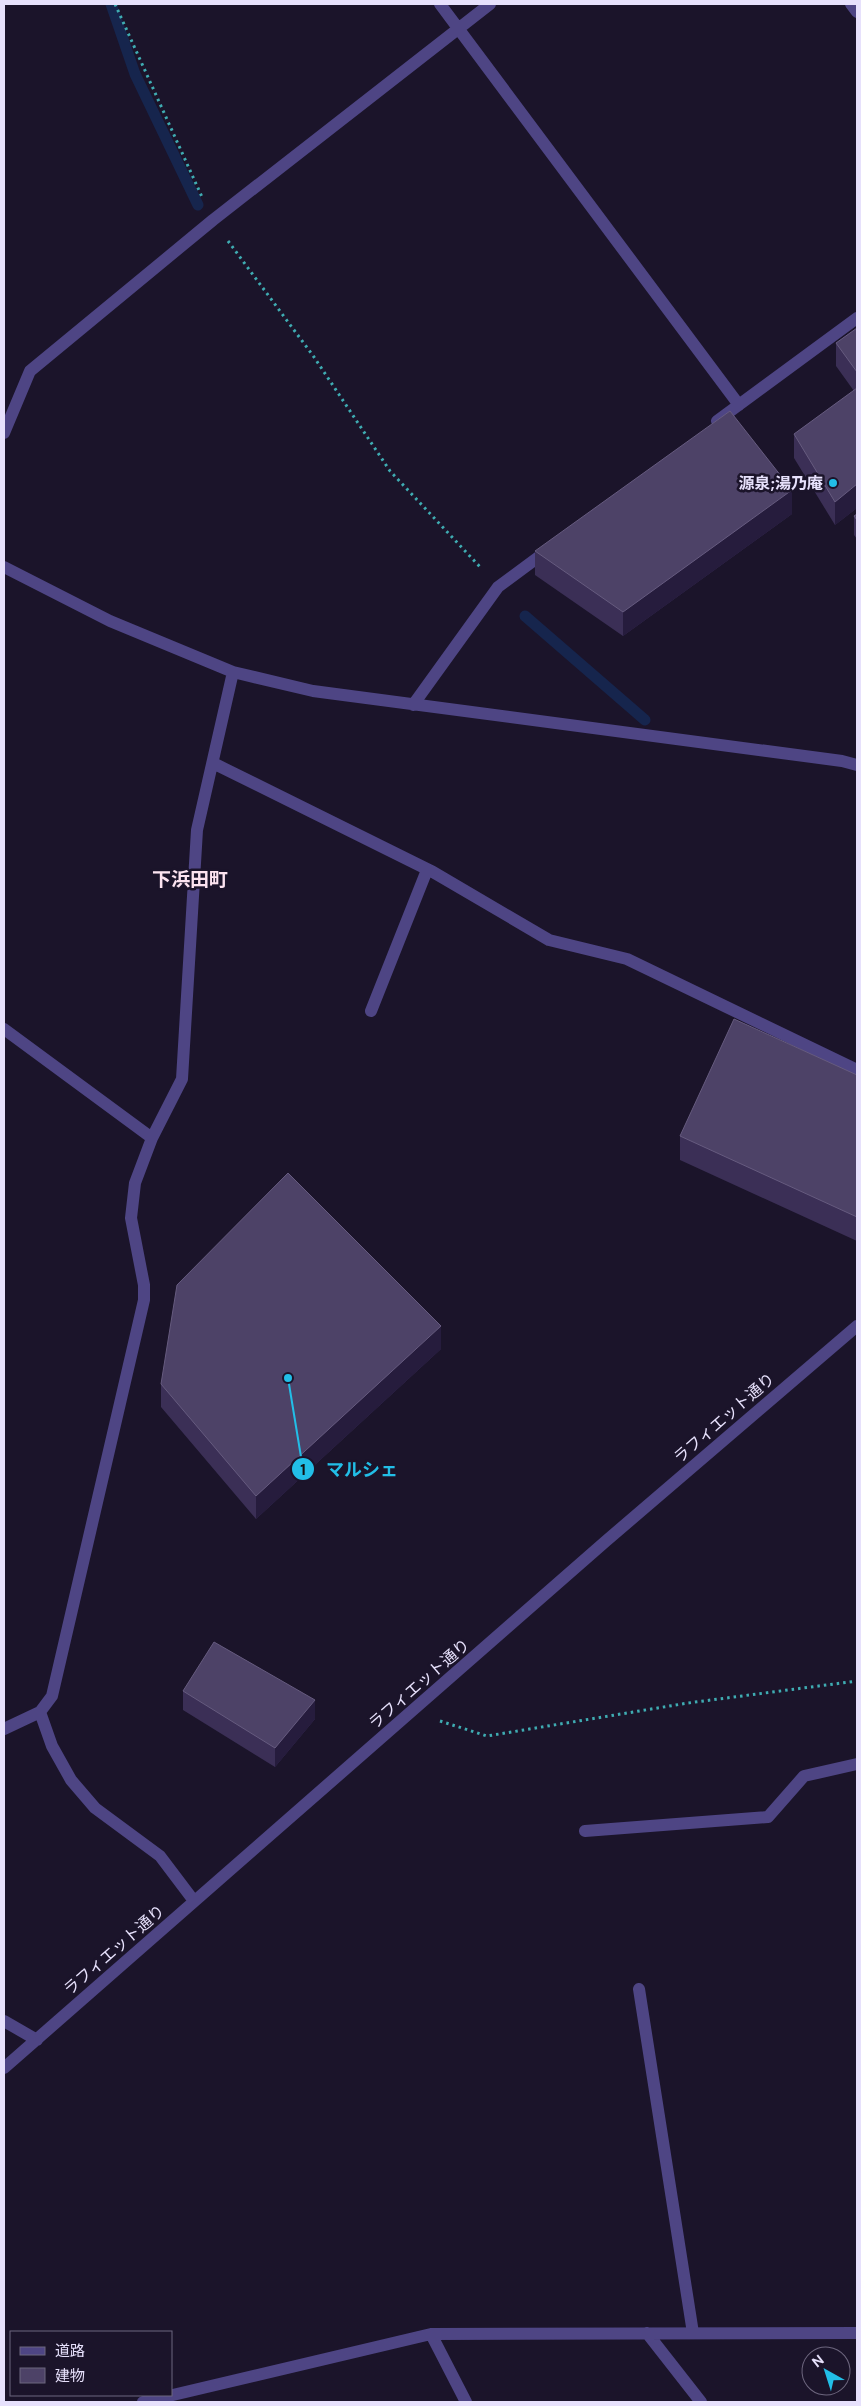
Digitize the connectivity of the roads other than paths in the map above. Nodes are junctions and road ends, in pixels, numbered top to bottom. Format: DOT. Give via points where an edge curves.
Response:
graph roads {
  1 [pos="440,4"];
  2 [pos="490,4"];
  3 [pos="851,4"];
  4 [pos="857,12"];
  5 [pos="458,28"];
  6 [pos="857,318"];
  7 [pos="739,405"];
  8 [pos="708,428"];
  9 [pos="4,433"];
  10 [pos="560,540"];
  11 [pos="4,567"];
  12 [pos="233,672"];
  13 [pos="413,705"];
  14 [pos="213,763"];
  15 [pos="857,765"];
  16 [pos="427,870"];
  17 [pos="371,1011"];
  18 [pos="4,1029"];
  19 [pos="857,1070"];
  20 [pos="152,1138"];
  21 [pos="857,1326"];
  22 [pos="40,1712"];
  23 [pos="4,1728"];
  24 [pos="857,1764"];
  25 [pos="585,1831"];
  26 [pos="194,1901"];
  27 [pos="639,1988"];
  28 [pos="4,2021"];
  29 [pos="37,2040"];
  30 [pos="4,2068"];
  31 [pos="647,2333"];
  32 [pos="693,2333"];
  33 [pos="857,2333"];
  34 [pos="431,2334"];
  35 [pos="172,2395"];
  36 [pos="168,2396"];
  37 [pos="143,2402"];
  38 [pos="466,2402"];
  39 [pos="701,2402"];
  1 -- 5 [label="street"];
  2 -- 5 [label="street"];
  3 -- 4 [label="street"];
  5 -- 7 [label="street"];
  5 -- 9 [label="street" via="213,220 30,371"];
  6 -- 7 [label="street"];
  7 -- 8 [label="street"];
  10 -- 13 [label="street" via="498,587"];
  11 -- 12 [label="street" via="110,621"];
  12 -- 13 [label="street" via="313,691"];
  12 -- 14 [label="street"];
  13 -- 15 [label="street"];
  14 -- 16 [label="street"];
  14 -- 20 [label="street" via="197,830 182,1079"];
  16 -- 17 [label="street"];
  16 -- 19 [label="street" via="549,940 627,959"];
  18 -- 20 [label="street"];
  20 -- 22 [label="street" via="135,1183 131,1218 144,1300 52,1696"];
  21 -- 26 [label="street, ラフィエット通り"];
  22 -- 23 [label="street"];
  22 -- 26 [label="street" via="52,1746 71,1780 95,1808 160,1856"];
  24 -- 25 [label="street" via="804,1776 768,1817"];
  26 -- 29 [label="street, ラフィエット通り"];
  27 -- 32 [label="street"];
  28 -- 29 [label="street"];
  29 -- 30 [label="street, ラフィエット通り"];
  31 -- 32 [label="street"];
  31 -- 34 [label="street"];
  31 -- 39 [label="street"];
  32 -- 33 [label="street"];
  34 -- 35 [label="street"];
  34 -- 38 [label="street"];
  36 -- 37 [label="street"];
}
